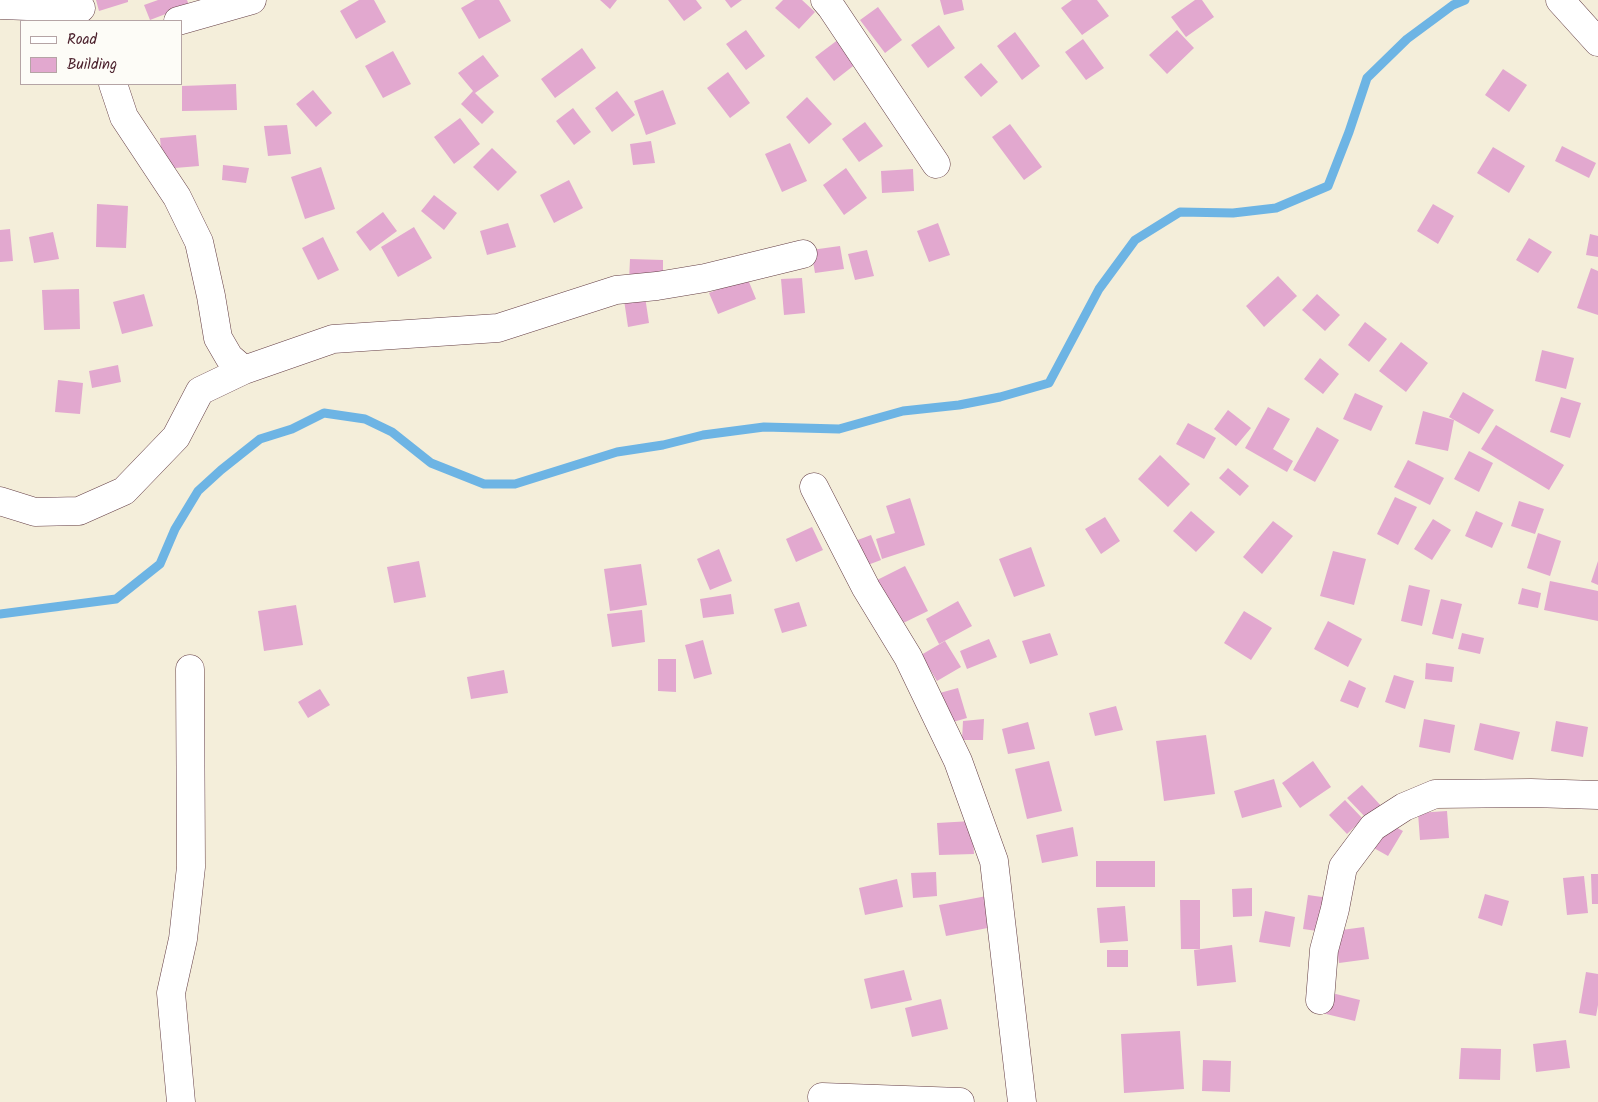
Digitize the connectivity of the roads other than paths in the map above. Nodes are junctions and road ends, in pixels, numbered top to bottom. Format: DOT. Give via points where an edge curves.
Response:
graph roads {
  1 [pos="252,0"];
  2 [pos="825,0"];
  3 [pos="1560,0"];
  4 [pos="0,5"];
  5 [pos="82,10"];
  6 [pos="182,20"];
  7 [pos="1598,42"];
  8 [pos="113,85"];
  9 [pos="936,164"];
  10 [pos="803,254"];
  11 [pos="244,370"];
  12 [pos="814,487"];
  13 [pos="0,500"];
  14 [pos="190,669"];
  15 [pos="1598,795"];
  16 [pos="1320,1000"];
  17 [pos="822,1098"];
  18 [pos="181,1102"];
  19 [pos="960,1102"];
  20 [pos="1022,1102"];
  1 -- 6 [label="street"];
  2 -- 9 [label="street"];
  3 -- 7 [label="street"];
  4 -- 5 [label="street"];
  8 -- 11 [label="street" via="124,117 177,197 199,242 218,338 229,357"];
  10 -- 11 [label="street" via="705,278 616,290 498,328 333,339"];
  11 -- 13 [label="street" via="200,391 176,437 124,491 78,511 35,512"];
  12 -- 20 [label="street" via="929,700 958,761 994,861"];
  14 -- 18 [label="street" via="191,867 183,939 171,994"];
  15 -- 16 [label="street" via="1435,794 1373,827 1343,867 1324,950"];
  17 -- 19 [label="street"];
}
